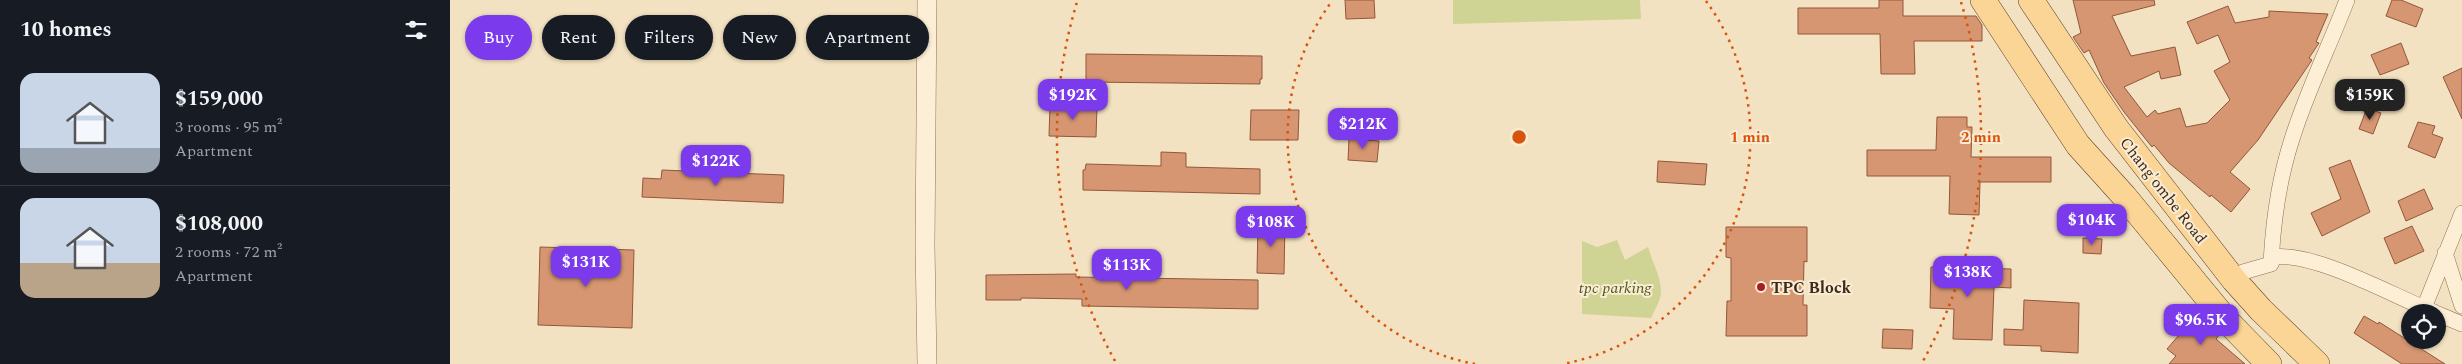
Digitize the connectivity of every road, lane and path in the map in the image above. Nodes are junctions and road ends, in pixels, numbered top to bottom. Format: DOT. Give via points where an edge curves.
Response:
graph roads {
  1 [pos="927,0"];
  2 [pos="1983,0"];
  3 [pos="2030,0"];
  4 [pos="2347,0"];
  5 [pos="2462,214"];
  6 [pos="2445,253"];
  7 [pos="2271,264"];
  8 [pos="2234,280"];
  9 [pos="2413,304"];
  10 [pos="2434,304"];
  11 [pos="2462,306"];
  12 [pos="2446,318"];
  13 [pos="2462,324"];
  14 [pos="927,364"];
  15 [pos="2268,364"];
  16 [pos="2317,364"];
  1 -- 14 [label="street"];
  2 -- 15 [label="main road, Chang'ombe Road" via="2078,145 2226,320"];
  3 -- 8 [label="main road, Chang'ombe Road" via="2116,128"];
  4 -- 7 [label="street" via="2291,140 2273,223"];
  5 -- 6 [label="street"];
  6 -- 10 [label="street"];
  6 -- 11 [label="street"];
  7 -- 8 [label="street" via="2243,272"];
  7 -- 9 [label="street" via="2274,257 2286,256 2314,262"];
  8 -- 16 [label="main road, Chang'ombe Road"];
  12 -- 13 [label="street"];
}
